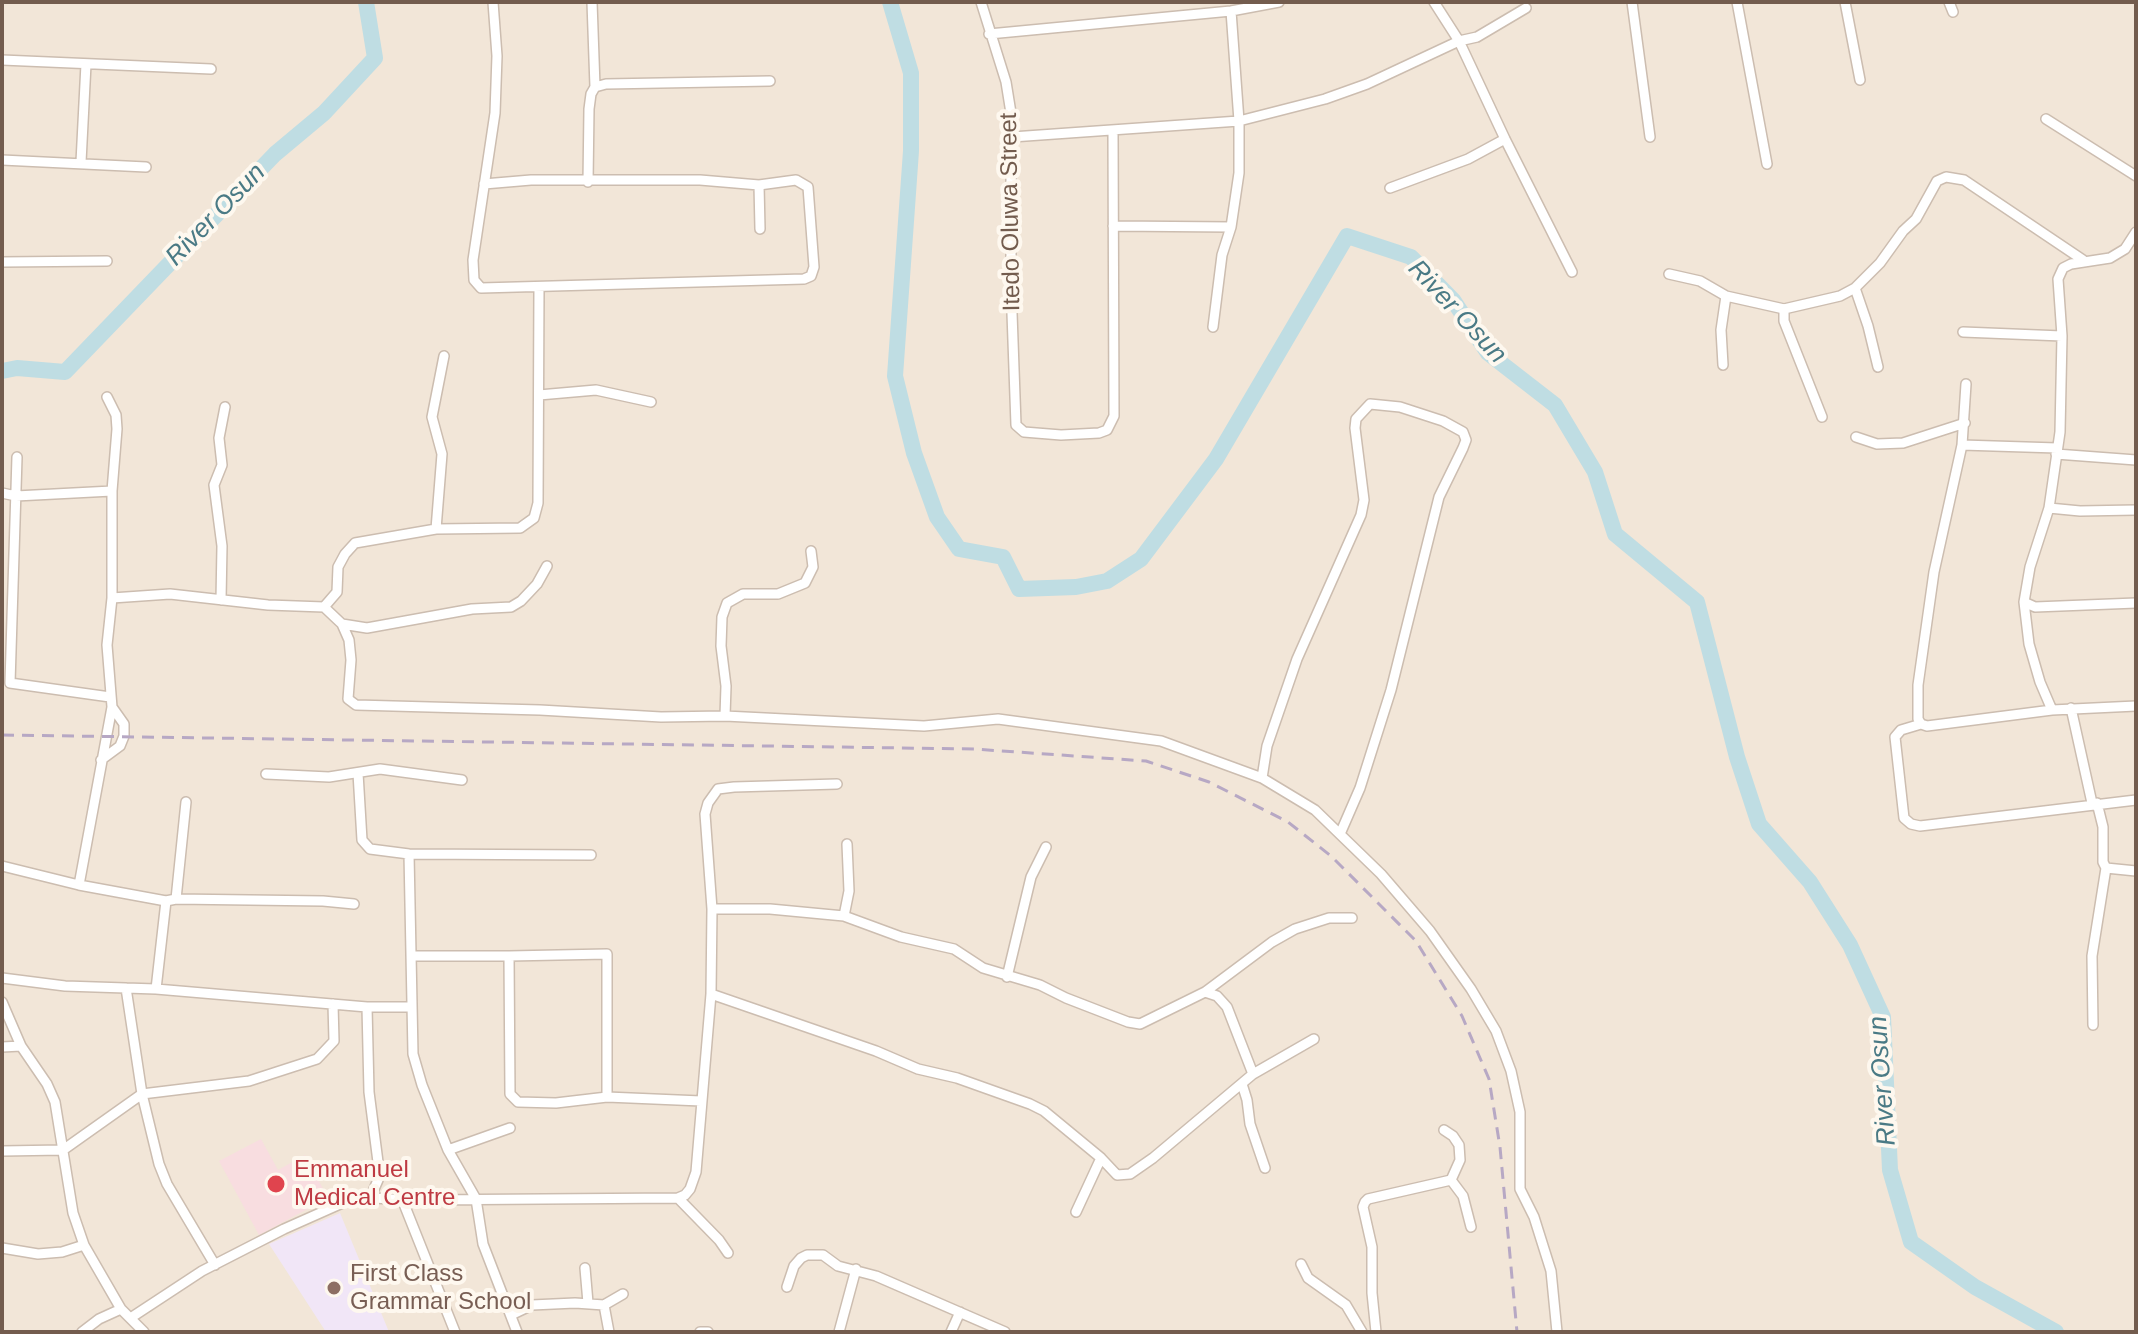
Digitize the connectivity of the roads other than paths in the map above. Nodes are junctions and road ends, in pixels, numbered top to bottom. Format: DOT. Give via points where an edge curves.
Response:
graph roads {
  1 [pos="493,2"];
  2 [pos="592,2"];
  3 [pos="981,2"];
  4 [pos="1279,2"];
  5 [pos="1434,2"];
  6 [pos="1632,2"];
  7 [pos="1737,2"];
  8 [pos="1845,2"];
  9 [pos="1526,8"];
  10 [pos="1231,11"];
  11 [pos="989,34"];
  12 [pos="1459,41"];
  13 [pos="2,60"];
  14 [pos="86,64"];
  15 [pos="211,69"];
  16 [pos="1860,80"];
  17 [pos="770,81"];
  18 [pos="595,87"];
  19 [pos="2046,119"];
  20 [pos="1239,121"];
  21 [pos="1113,131"];
  22 [pos="1012,137"];
  23 [pos="1650,137"];
  24 [pos="1505,139"];
  25 [pos="2,160"];
  26 [pos="81,162"];
  27 [pos="1767,164"];
  28 [pos="146,167"];
  29 [pos="2136,176"];
  30 [pos="588,182"];
  31 [pos="484,184"];
  32 [pos="759,185"];
  33 [pos="1390,188"];
  34 [pos="1113,226"];
  35 [pos="1231,227"];
  36 [pos="760,229"];
  37 [pos="2136,232"];
  38 [pos="2125,249"];
  39 [pos="2136,250"];
  40 [pos="2083,260"];
  41 [pos="107,261"];
  42 [pos="2,262"];
  43 [pos="1572,272"];
  44 [pos="1669,274"];
  45 [pos="539,287"];
  46 [pos="1855,288"];
  47 [pos="1726,296"];
  48 [pos="1784,309"];
  49 [pos="1213,327"];
  50 [pos="1963,332"];
  51 [pos="2062,336"];
  52 [pos="444,356"];
  53 [pos="1723,365"];
  54 [pos="1878,367"];
  55 [pos="1966,384"];
  56 [pos="539,395"];
  57 [pos="107,397"];
  58 [pos="651,402"];
  59 [pos="225,407"];
  60 [pos="1822,417"];
  61 [pos="1965,423"];
  62 [pos="1856,437"];
  63 [pos="1962,445"];
  64 [pos="2057,451"];
  65 [pos="17,457"];
  66 [pos="2136,460"];
  67 [pos="112,491"];
  68 [pos="2,493"];
  69 [pos="16,496"];
  70 [pos="2049,508"];
  71 [pos="2136,510"];
  72 [pos="436,529"];
  73 [pos="811,551"];
  74 [pos="547,566"];
  75 [pos="7,595"];
  76 [pos="112,598"];
  77 [pos="221,600"];
  78 [pos="2024,602"];
  79 [pos="2136,603"];
  80 [pos="324,607"];
  81 [pos="342,624"];
  82 [pos="6,684"];
  83 [pos="111,702"];
  84 [pos="2136,706"];
  85 [pos="2071,708"];
  86 [pos="2052,710"];
  87 [pos="725,716"];
  88 [pos="1921,724"];
  89 [pos="101,760"];
  90 [pos="358,773"];
  91 [pos="266,774"];
  92 [pos="1262,778"];
  93 [pos="462,780"];
  94 [pos="837,784"];
  95 [pos="2136,800"];
  96 [pos="186,802"];
  97 [pos="2095,803"];
  98 [pos="1340,834"];
  99 [pos="847,844"];
  100 [pos="1046,847"];
  101 [pos="409,854"];
  102 [pos="591,855"];
  103 [pos="2,866"];
  104 [pos="2106,868"];
  105 [pos="2136,871"];
  106 [pos="79,885"];
  107 [pos="171,900"];
  108 [pos="354,904"];
  109 [pos="712,909"];
  110 [pos="844,916"];
  111 [pos="1352,918"];
  112 [pos="412,956"];
  113 [pos="509,956"];
  114 [pos="1007,977"];
  115 [pos="2,978"];
  116 [pos="126,988"];
  117 [pos="156,989"];
  118 [pos="1205,992"];
  119 [pos="711,994"];
  120 [pos="2,1002"];
  121 [pos="333,1004"];
  122 [pos="367,1007"];
  123 [pos="410,1007"];
  124 [pos="2093,1025"];
  125 [pos="1314,1039"];
  126 [pos="21,1046"];
  127 [pos="2,1047"];
  128 [pos="1253,1074"];
  129 [pos="1242,1084"];
  130 [pos="142,1094"];
  131 [pos="607,1097"];
  132 [pos="701,1101"];
  133 [pos="510,1128"];
  134 [pos="1444,1130"];
  135 [pos="63,1150"];
  136 [pos="448,1150"];
  137 [pos="2,1151"];
  138 [pos="1101,1158"];
  139 [pos="1265,1168"];
  140 [pos="1451,1180"];
  141 [pos="371,1196"];
  142 [pos="678,1198"];
  143 [pos="402,1199"];
  144 [pos="476,1199"];
  145 [pos="1076,1212"];
  146 [pos="1471,1227"];
  147 [pos="84,1245"];
  148 [pos="2,1248"];
  149 [pos="728,1253"];
  150 [pos="1301,1264"];
  151 [pos="215,1265"];
  152 [pos="585,1268"];
  153 [pos="856,1269"];
  154 [pos="787,1287"];
  155 [pos="623,1294"];
  156 [pos="588,1303"];
  157 [pos="604,1305"];
  158 [pos="121,1309"];
  159 [pos="960,1312"];
  160 [pos="511,1315"];
  161 [pos="132,1317"];
  162 [pos="82,1332"];
  163 [pos="144,1332"];
  164 [pos="455,1332"];
  165 [pos="517,1332"];
  166 [pos="609,1332"];
  167 [pos="700,1332"];
  168 [pos="708,1332"];
  169 [pos="839,1332"];
  170 [pos="951,1332"];
  171 [pos="1005,1332"];
  172 [pos="1362,1332"];
  173 [pos="1376,1332"];
  174 [pos="1557,1332"];
  1 -- 31 [label="street" via="495,113"];
  2 -- 18 [label="street"];
  3 -- 11 [label="street, Itedo Oluwa Street"];
  4 -- 10 [label="street"];
  5 -- 12 [label="street"];
  6 -- 23 [label="street"];
  7 -- 27 [label="street"];
  8 -- 16 [label="street"];
  9 -- 12 [label="street" via="1477,37"];
  10 -- 11 [label="street"];
  10 -- 20 [label="street"];
  11 -- 22 [label="street, Itedo Oluwa Street" via="1006,82"];
  12 -- 20 [label="street" via="1367,84"];
  12 -- 24 [label="street"];
  13 -- 14 [label="street"];
  14 -- 15 [label="street"];
  14 -- 26 [label="street"];
  17 -- 18 [label="street"];
  18 -- 30 [label="street" via="589,109"];
  19 -- 29 [label="street"];
  20 -- 21 [label="street"];
  20 -- 35 [label="street"];
  21 -- 22 [label="street"];
  21 -- 34 [label="street"];
  22 -- 34 [label="street, Itedo Oluwa Street" via="1016,425 1024,432 1099,433 1111,425 1116,343"];
  24 -- 33 [label="street"];
  24 -- 43 [label="street"];
  25 -- 26 [label="street"];
  26 -- 28 [label="street"];
  30 -- 31 [label="street"];
  30 -- 32 [label="street"];
  31 -- 45 [label="street" via="474,280 481,288"];
  32 -- 36 [label="street"];
  32 -- 45 [label="street" via="796,180 808,187 811,276"];
  34 -- 35 [label="street"];
  35 -- 49 [label="street"];
  37 -- 38 [label="street"];
  38 -- 39 [label="street"];
  38 -- 40 [label="street" via="2110,258"];
  40 -- 46 [label="street" via="1964,180 1946,177 1937,181 1916,219"];
  40 -- 51 [label="street" via="2060,273"];
  41 -- 42 [label="street"];
  44 -- 47 [label="street" via="1700,281"];
  45 -- 56 [label="street"];
  46 -- 48 [label="street"];
  46 -- 54 [label="street"];
  47 -- 48 [label="street"];
  47 -- 53 [label="street"];
  48 -- 60 [label="street"];
  50 -- 51 [label="street"];
  51 -- 64 [label="street"];
  52 -- 72 [label="street" via="432,417 442,454"];
  55 -- 61 [label="street"];
  56 -- 58 [label="street" via="596,390"];
  56 -- 72 [label="street" via="534,518 520,528"];
  57 -- 67 [label="street" via="117,429"];
  59 -- 77 [label="street" via="219,438 222,465 214,485 222,546"];
  61 -- 62 [label="street" via="1903,443 1877,444"];
  61 -- 63 [label="street"];
  63 -- 64 [label="street"];
  63 -- 88 [label="street" via="1934,572 1918,685"];
  64 -- 66 [label="street"];
  64 -- 70 [label="street"];
  65 -- 69 [label="street"];
  67 -- 69 [label="street"];
  67 -- 76 [label="street"];
  68 -- 69 [label="street"];
  69 -- 75 [label="street"];
  70 -- 71 [label="street"];
  70 -- 78 [label="street"];
  72 -- 80 [label="street" via="355,543 338,567 337,592"];
  73 -- 87 [label="street" via="813,567 805,583 778,594 743,594 727,603 721,646"];
  74 -- 81 [label="street" via="537,584 511,607 367,628"];
  75 -- 82 [label="street"];
  76 -- 77 [label="street" via="170,594"];
  76 -- 83 [label="street" via="107,645"];
  77 -- 80 [label="street"];
  78 -- 79 [label="street" via="2035,607"];
  78 -- 86 [label="street" via="2029,644"];
  80 -- 81 [label="street"];
  81 -- 87 [label="street" via="351,660 348,699 356,705"];
  82 -- 83 [label="street"];
  83 -- 89 [label="street"];
  83 -- 89 [label="street" via="124,724 124,736 120,746"];
  84 -- 85 [label="street"];
  85 -- 86 [label="street"];
  85 -- 97 [label="street"];
  86 -- 88 [label="street"];
  87 -- 92 [label="street" via="924,726 998,719 1055,725 1161,741"];
  88 -- 97 [label="street" via="1895,737 1904,818 1911,824"];
  89 -- 106 [label="street"];
  90 -- 91 [label="street"];
  90 -- 93 [label="street" via="380,769"];
  90 -- 101 [label="street" via="365,846"];
  92 -- 98 [label="street" via="1315,810"];
  92 -- 98 [label="street" via="1267,746 1297,659 1361,515 1356,419 1370,404 1443,421 1463,432 1466,440 1439,497 1391,690"];
  94 -- 109 [label="street" via="718,789 705,814"];
  95 -- 97 [label="street"];
  96 -- 107 [label="street"];
  97 -- 104 [label="street"];
  98 -- 174 [label="street" via="1430,931 1496,1031 1520,1112 1520,1189 1551,1271"];
  99 -- 110 [label="street"];
  100 -- 114 [label="street" via="1031,877"];
  101 -- 102 [label="street"];
  101 -- 112 [label="street"];
  103 -- 106 [label="street"];
  104 -- 105 [label="street"];
  104 -- 124 [label="street" via="2092,956"];
  106 -- 107 [label="street"];
  107 -- 108 [label="street"];
  107 -- 117 [label="street"];
  109 -- 110 [label="street"];
  109 -- 119 [label="street"];
  110 -- 114 [label="street" via="954,949"];
  111 -- 118 [label="street" via="1329,918 1295,929"];
  112 -- 113 [label="street"];
  112 -- 123 [label="street"];
  113 -- 131 [label="street" via="512,1099 556,1103"];
  113 -- 131 [label="street" via="607,954"];
  114 -- 118 [label="street" via="1140,1024"];
  115 -- 116 [label="street"];
  116 -- 117 [label="street"];
  116 -- 130 [label="street"];
  117 -- 121 [label="street"];
  118 -- 128 [label="street" via="1227,1007"];
  119 -- 132 [label="street"];
  119 -- 138 [label="street" via="1030,1104"];
  120 -- 126 [label="street"];
  121 -- 122 [label="street"];
  121 -- 130 [label="street" via="334,1041 317,1059 249,1081"];
  122 -- 123 [label="street"];
  122 -- 141 [label="street" via="370,1107 378,1162"];
  123 -- 136 [label="street" via="413,1054"];
  125 -- 128 [label="street"];
  126 -- 127 [label="street"];
  126 -- 135 [label="street" via="55,1102"];
  128 -- 129 [label="street"];
  129 -- 138 [label="street" via="1130,1174 1117,1175"];
  129 -- 139 [label="street"];
  130 -- 135 [label="street"];
  130 -- 151 [label="street" via="167,1184"];
  131 -- 132 [label="street"];
  132 -- 142 [label="street" via="696,1172 690,1189"];
  133 -- 136 [label="street"];
  134 -- 140 [label="street" via="1459,1145 1460,1160"];
  135 -- 137 [label="street"];
  135 -- 147 [label="street"];
  136 -- 144 [label="street"];
  138 -- 145 [label="street"];
  140 -- 146 [label="street" via="1463,1196"];
  140 -- 173 [label="street" via="1365,1202"];
  141 -- 143 [label="street"];
  141 -- 151 [label="street" via="341,1202"];
  142 -- 144 [label="street"];
  142 -- 149 [label="street"];
  143 -- 144 [label="street"];
  143 -- 164 [label="street"];
  144 -- 160 [label="street" via="483,1244"];
  147 -- 148 [label="street" via="38,1254"];
  147 -- 158 [label="street"];
  150 -- 172 [label="street" via="1308,1278 1346,1305"];
  151 -- 161 [label="street"];
  152 -- 156 [label="street"];
  153 -- 154 [label="street" via="838,1266 823,1255 807,1255 794,1266"];
  153 -- 159 [label="street"];
  153 -- 169 [label="street"];
  155 -- 157 [label="street"];
  156 -- 157 [label="street"];
  156 -- 160 [label="street" via="532,1305"];
  157 -- 166 [label="street"];
  158 -- 161 [label="street"];
  158 -- 162 [label="street"];
  159 -- 170 [label="street"];
  159 -- 171 [label="street"];
  160 -- 165 [label="street"];
  161 -- 163 [label="street"];
  167 -- 168 [label="street"];
}
